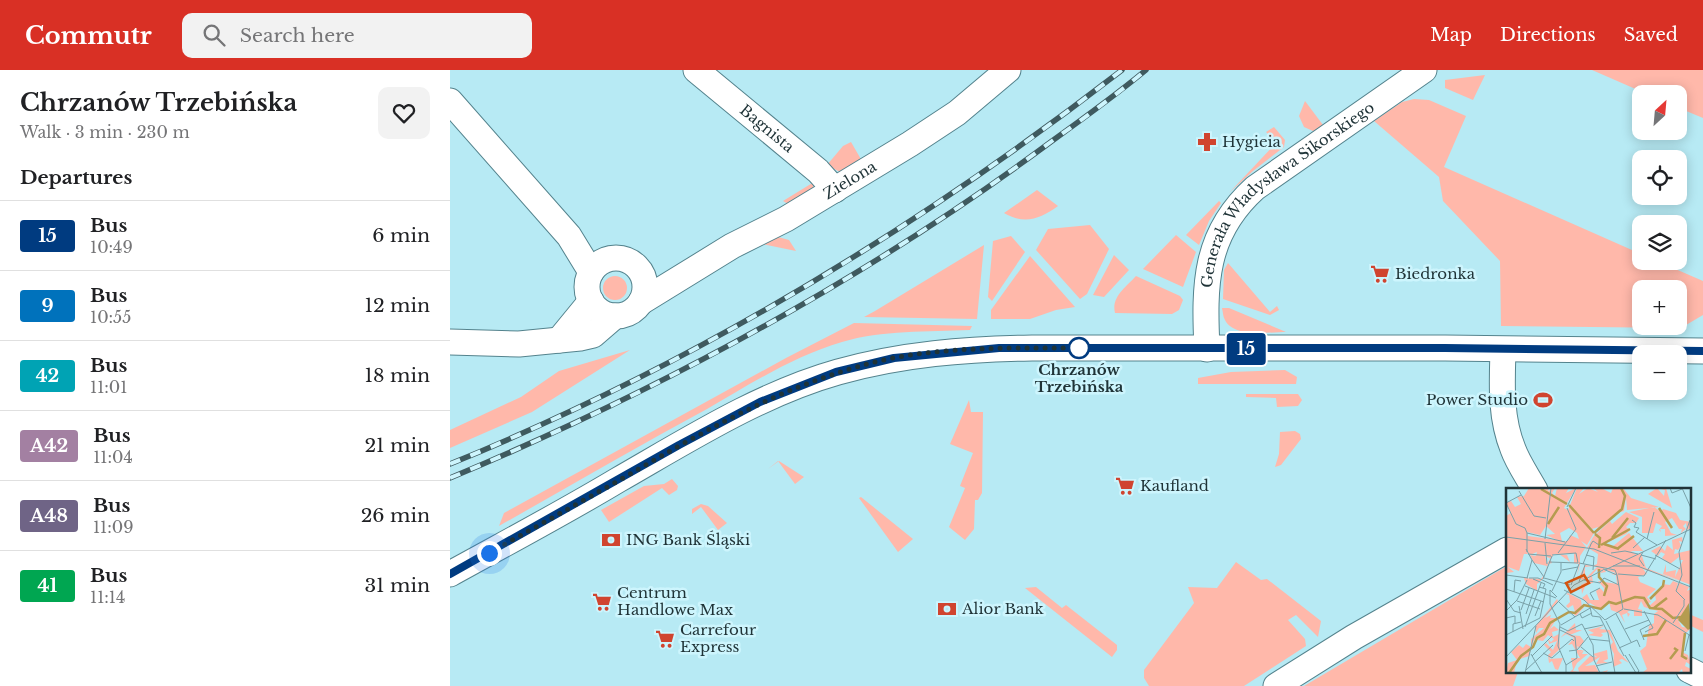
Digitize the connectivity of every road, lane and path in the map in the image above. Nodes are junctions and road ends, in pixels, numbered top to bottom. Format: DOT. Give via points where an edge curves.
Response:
graph roads {
  1 [pos="696,70"];
  2 [pos="1008,70"];
  3 [pos="1424,70"];
  4 [pos="450,101"];
  5 [pos="835,190"];
  6 [pos="569,236"];
  7 [pos="614,258"];
  8 [pos="640,271"];
  9 [pos="682,276"];
  10 [pos="590,288"];
  11 [pos="641,302"];
  12 [pos="615,316"];
  13 [pos="559,340"];
  14 [pos="450,342"];
  15 [pos="1206,349"];
  16 [pos="1503,350"];
  17 [pos="1703,351"];
  18 [pos="1534,488"];
  19 [pos="1506,551"];
  20 [pos="450,574"];
  21 [pos="1690,670"];
  22 [pos="1703,676"];
  23 [pos="1276,686"];
  1 -- 5 [label="street, Bagnista" via="818,170"];
  2 -- 5 [label="street, Zielona" via="941,124"];
  3 -- 15 [label="street, Generała Władysława Sikorskiego" via="1255,188 1236,208 1217,240 1208,268"];
  4 -- 6 [label="street"];
  5 -- 9 [label="street, Zielona"];
  6 -- 7 [label="street"];
  6 -- 10 [label="street"];
  7 -- 8 [label="street" via="624,259"];
  7 -- 10 [label="street" via="604,260"];
  8 -- 9 [label="street, Zielona" via="657,277"];
  8 -- 11 [label="street" via="644,283"];
  9 -- 11 [label="street, Zielona"];
  10 -- 12 [label="street" via="606,314"];
  10 -- 13 [label="street"];
  11 -- 12 [label="street" via="625,314"];
  12 -- 13 [label="street" via="593,335"];
  13 -- 14 [label="street" via="519,344"];
  15 -- 16 [label="street"];
  15 -- 20 [label="street" via="982,349 894,358 836,372 760,402"];
  16 -- 17 [label="street"];
  16 -- 18 [label="street" via="1501,392 1507,432 1513,451"];
  19 -- 23 [label="street"];
  21 -- 22 [label="street"];
}
